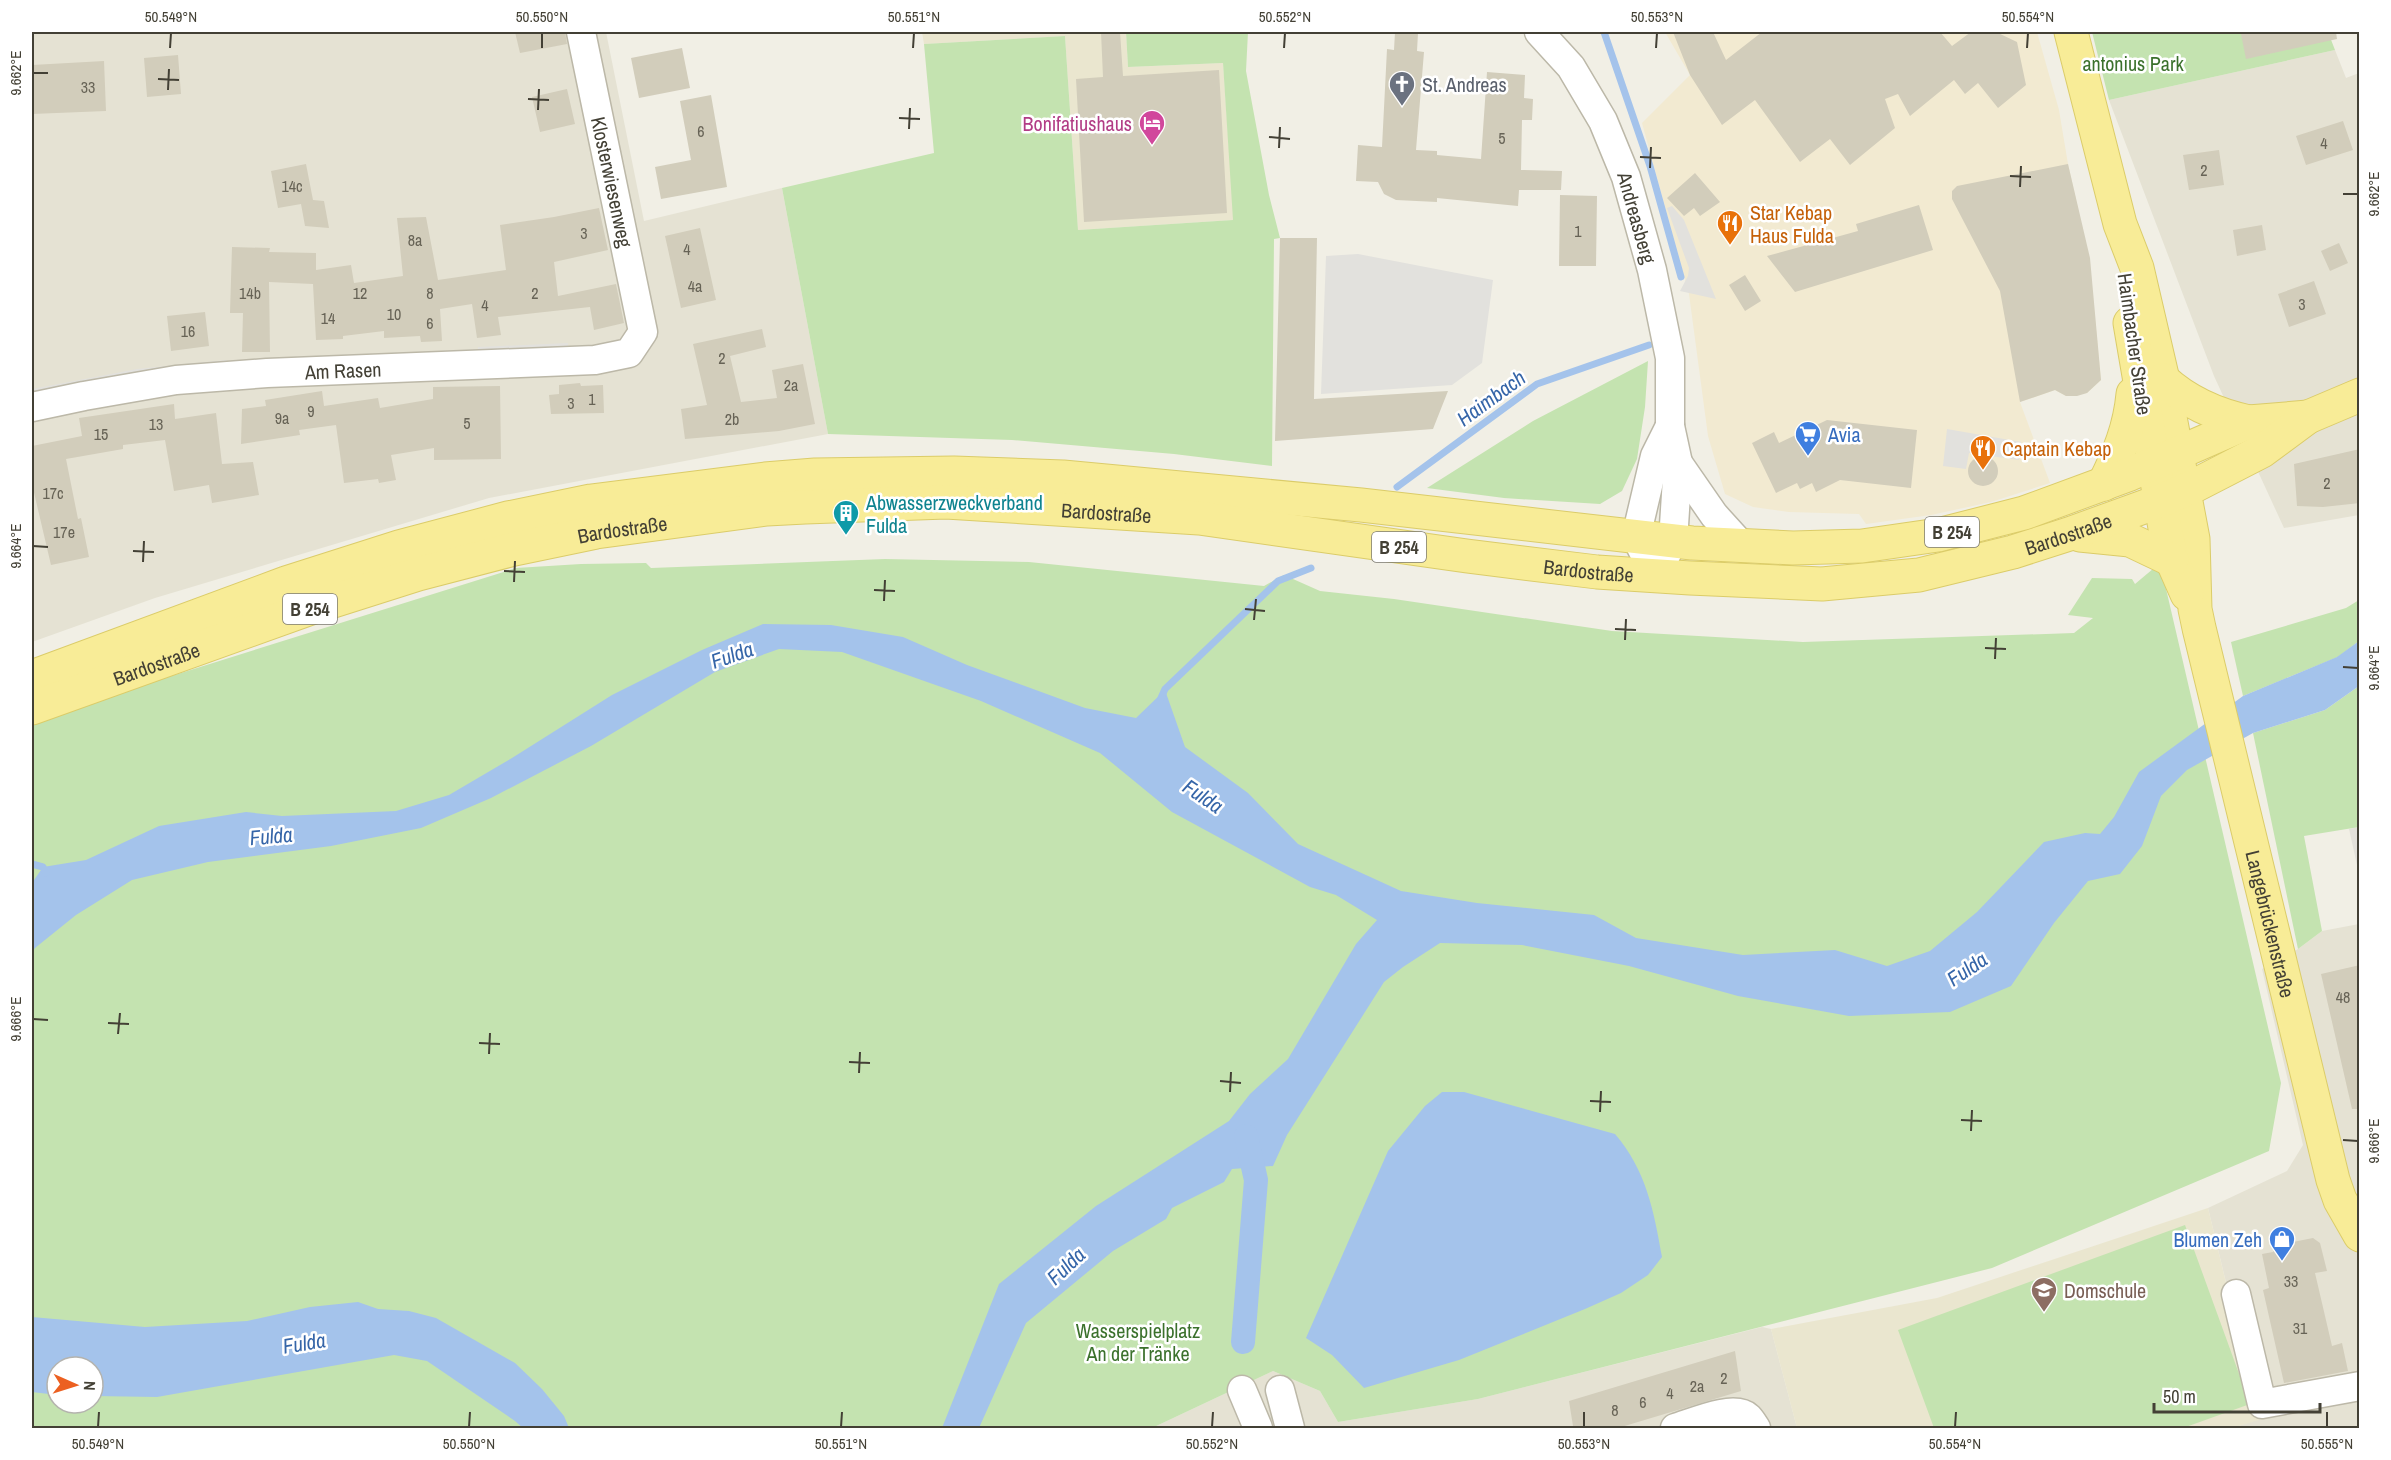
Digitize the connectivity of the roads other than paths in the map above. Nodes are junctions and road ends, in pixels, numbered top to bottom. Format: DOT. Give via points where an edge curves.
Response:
graph roads {
  1 [pos="581,32"];
  2 [pos="1539,32"];
  3 [pos="2071,32"];
  4 [pos="643,332"];
  5 [pos="2149,374"];
  6 [pos="2360,395"];
  7 [pos="32,407"];
  8 [pos="2308,417"];
  9 [pos="2249,422"];
  10 [pos="1670,426"];
  11 [pos="2165,458"];
  12 [pos="1678,463"];
  13 [pos="2104,484"];
  14 [pos="2172,496"];
  15 [pos="2069,534"];
  16 [pos="1636,537"];
  17 [pos="1673,541"];
  18 [pos="1743,547"];
  19 [pos="2172,560"];
  20 [pos="1656,575"];
  21 [pos="2197,618"];
  22 [pos="32,677"];
  23 [pos="32,708"];
  24 [pos="2360,1235"];
  25 [pos="2236,1294"];
  26 [pos="2360,1386"];
  27 [pos="1242,1390"];
  28 [pos="1280,1390"];
  29 [pos="1756,1427"];
  30 [pos="1258,1428"];
  31 [pos="1290,1428"];
  32 [pos="1675,1428"];
  1 -- 4 [label="street, Klosterwiesenweg"];
  2 -- 10 [label="street, Andreasberg" via="1577,76 1603,121 1626,177 1648,254 1670,358"];
  3 -- 5 [label="main road, Haimbacher Straße" via="2120,224"];
  4 -- 7 [label="street, Am Rasen" via="629,353 595,360 176,380"];
  5 -- 9 [label="main road" via="2196,405"];
  5 -- 11 [label="main road, Haimbacher Straße"];
  5 -- 13 [label="main road"];
  6 -- 8 [label="main road, B 254"];
  8 -- 9 [label="main road, B 254"];
  8 -- 14 [label="main road, Bardostraße" via="2262,451"];
  9 -- 11 [label="main road, B 254"];
  10 -- 12 [label="street, Andreasberg"];
  10 -- 16 [label="street, Andreasberg" via="1654,456"];
  11 -- 13 [label="main road, Bardostraße / B 254"];
  11 -- 14 [label="main road, Haimbacher Straße"];
  12 -- 17 [label="street, Andreasberg"];
  12 -- 18 [label="street, Andreasberg" via="1714,515"];
  13 -- 18 [label="main road, Bardostraße / B 254" via="2024,513 1938,535 1862,546"];
  14 -- 15 [label="main road, Bardostraße / B 254"];
  14 -- 19 [label="main road, Langebrückenstraße"];
  14 -- 21 [label="main road, Langebrückenstraße" via="2193,539"];
  15 -- 19 [label="main road" via="2130,540"];
  15 -- 20 [label="main road, Bardostraße / B 254" via="1956,567 1882,580 1822,584"];
  16 -- 17 [label="main road, Bardostraße / B 254"];
  16 -- 20 [label="street"];
  16 -- 22 [label="main road, Bardostraße / B 254" via="1063,477 954,473 795,477 591,501 508,518 286,583"];
  17 -- 18 [label="main road, Bardostraße / B 254"];
  17 -- 20 [label="street, Andreasberg"];
  19 -- 21 [label="main road, Langebrückenstraße"];
  20 -- 23 [label="main road, Bardostraße / B 254" via="1467,556 1199,518 946,502 805,507 596,532 514,549 311,608"];
  21 -- 24 [label="main road, Langebrückenstraße" via="2333,1180"];
  25 -- 26 [label="street" via="2262,1404"];
  27 -- 30 [label="street"];
  28 -- 31 [label="street"];
  29 -- 32 [label="street" via="1747,1415 1738,1412"];
}
